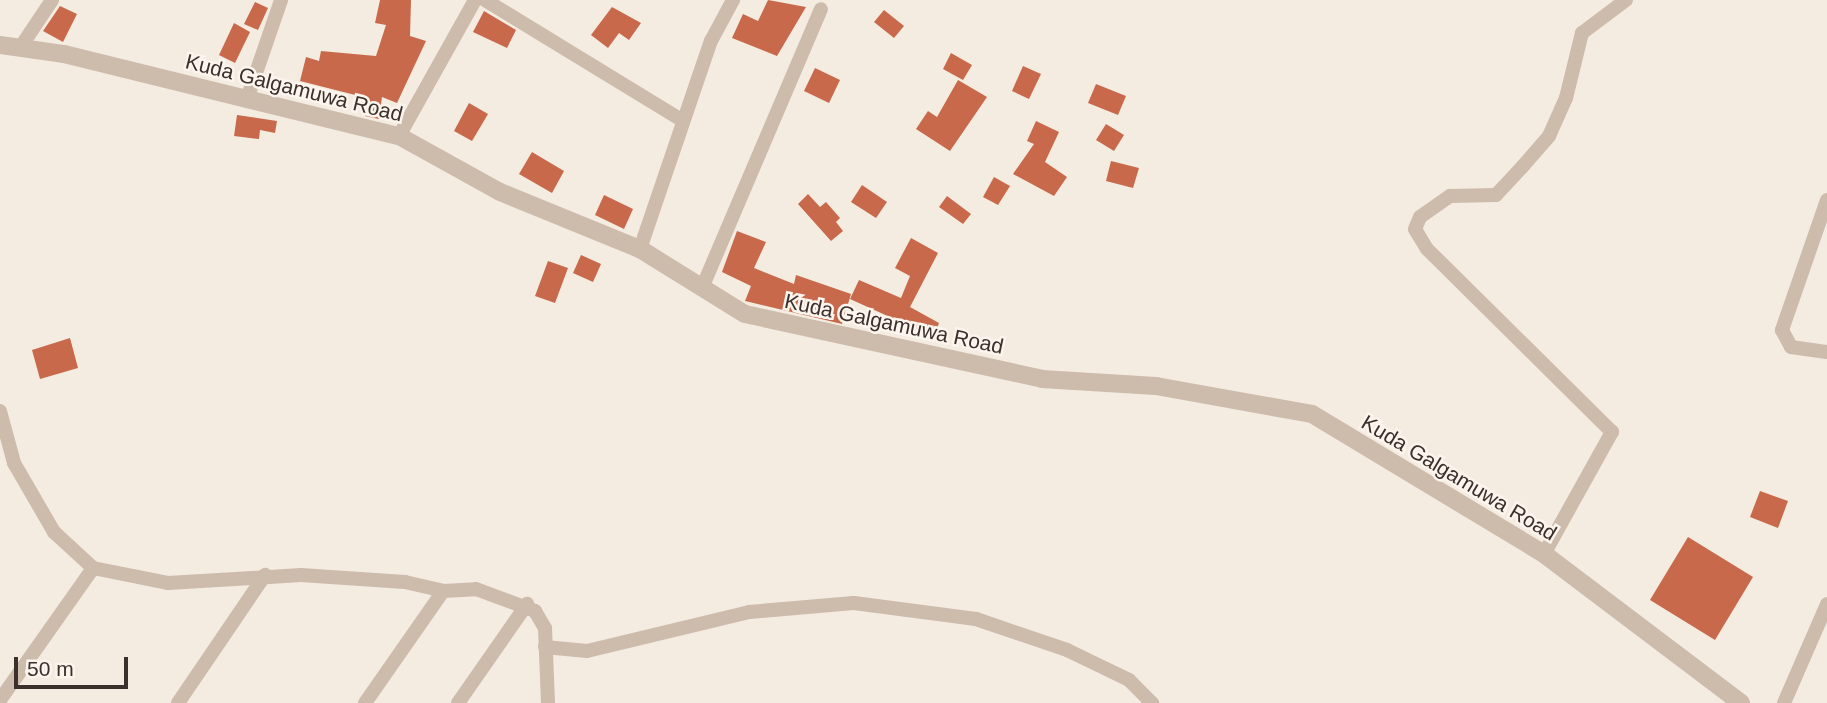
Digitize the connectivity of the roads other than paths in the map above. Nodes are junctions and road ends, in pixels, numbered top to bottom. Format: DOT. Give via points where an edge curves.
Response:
graph roads {
  1 [pos="52,0"];
  2 [pos="281,0"];
  3 [pos="475,0"];
  4 [pos="485,0"];
  5 [pos="733,0"];
  6 [pos="1626,0"];
  7 [pos="821,9"];
  8 [pos="0,45"];
  9 [pos="20,48"];
  10 [pos="247,99"];
  11 [pos="683,121"];
  12 [pos="399,136"];
  13 [pos="1827,200"];
  14 [pos="640,249"];
  15 [pos="702,288"];
  16 [pos="1827,352"];
  17 [pos="0,411"];
  18 [pos="1544,554"];
  19 [pos="93,568"];
  20 [pos="265,575"];
  21 [pos="443,591"];
  22 [pos="527,604"];
  23 [pos="1827,604"];
  24 [pos="545,647"];
  25 [pos="0,699"];
  26 [pos="178,703"];
  27 [pos="365,703"];
  28 [pos="458,703"];
  29 [pos="548,703"];
  30 [pos="1153,703"];
  31 [pos="1741,703"];
  32 [pos="1784,703"];
  1 -- 9 [label="street"];
  2 -- 10 [label="street"];
  3 -- 12 [label="street"];
  4 -- 11 [label="street"];
  5 -- 11 [label="street" via="711,41"];
  6 -- 18 [label="street" via="1582,33 1566,98 1549,136 1524,166 1496,195 1450,196 1420,217 1415,229 1427,249 1612,432"];
  7 -- 15 [label="street"];
  8 -- 9 [label="street, Kuda Galgamuwa Road"];
  9 -- 10 [label="street, Kuda Galgamuwa Road"];
  10 -- 12 [label="street, Kuda Galgamuwa Road"];
  11 -- 14 [label="street"];
  12 -- 14 [label="street, Kuda Galgamuwa Road" via="500,192"];
  13 -- 16 [label="street" via="1782,330 1791,348"];
  14 -- 15 [label="street, Kuda Galgamuwa Road"];
  15 -- 18 [label="street, Kuda Galgamuwa Road" via="745,314 945,361 1041,379 1156,386 1312,414"];
  17 -- 19 [label="street" via="14,463 54,532"];
  18 -- 31 [label="street, Kuda Galgamuwa Road"];
  19 -- 20 [label="street" via="168,583"];
  19 -- 25 [label="street"];
  20 -- 21 [label="street" via="405,582"];
  20 -- 26 [label="street"];
  21 -- 22 [label="street" via="476,589"];
  21 -- 27 [label="street"];
  22 -- 24 [label="street" via="545,628"];
  22 -- 28 [label="street"];
  23 -- 32 [label="street"];
  24 -- 29 [label="street"];
  24 -- 30 [label="street" via="587,651 750,612 854,603 975,618 1067,650 1129,680"];
}
